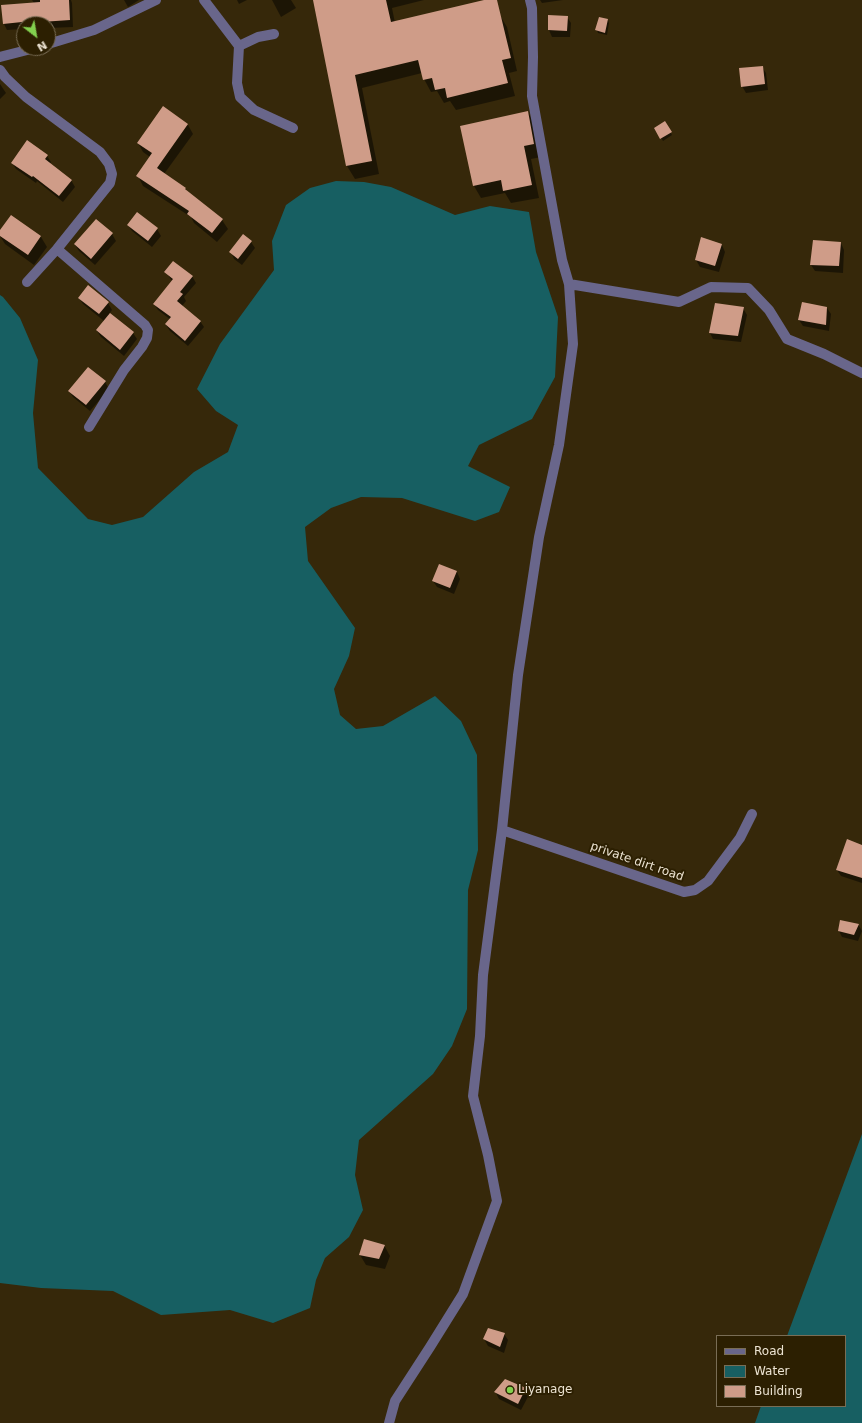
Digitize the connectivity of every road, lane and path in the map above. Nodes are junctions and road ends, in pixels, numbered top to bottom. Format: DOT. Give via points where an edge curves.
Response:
graph roads {
  1 [pos="156,0"];
  2 [pos="204,0"];
  3 [pos="530,0"];
  4 [pos="274,34"];
  5 [pos="56,42"];
  6 [pos="239,46"];
  7 [pos="16,53"];
  8 [pos="0,57"];
  9 [pos="0,70"];
  10 [pos="293,128"];
  11 [pos="57,249"];
  12 [pos="27,282"];
  13 [pos="569,284"];
  14 [pos="862,373"];
  15 [pos="89,427"];
  16 [pos="752,814"];
  17 [pos="502,830"];
  18 [pos="388,1423"];
  1 -- 5 [label="street" via="94,30"];
  2 -- 6 [label="street"];
  3 -- 13 [label="street" via="532,96 562,260"];
  4 -- 6 [label="street" via="258,37"];
  6 -- 10 [label="street" via="237,83 240,97 254,110"];
  7 -- 8 [label="street"];
  9 -- 11 [label="street" via="26,97 100,152 110,164 110,183"];
  11 -- 12 [label="street"];
  11 -- 15 [label="street" via="148,330 142,347 124,370"];
  13 -- 14 [label="street" via="679,302 711,287 748,288 769,310 787,339"];
  13 -- 17 [label="street" via="573,344 559,445 540,537 518,675"];
  16 -- 17 [label="street, private dirt road" via="740,838 708,881 695,890 684,892"];
  17 -- 18 [label="street" via="483,975 480,1036 473,1096 497,1202 463,1294 394,1401"];
}
